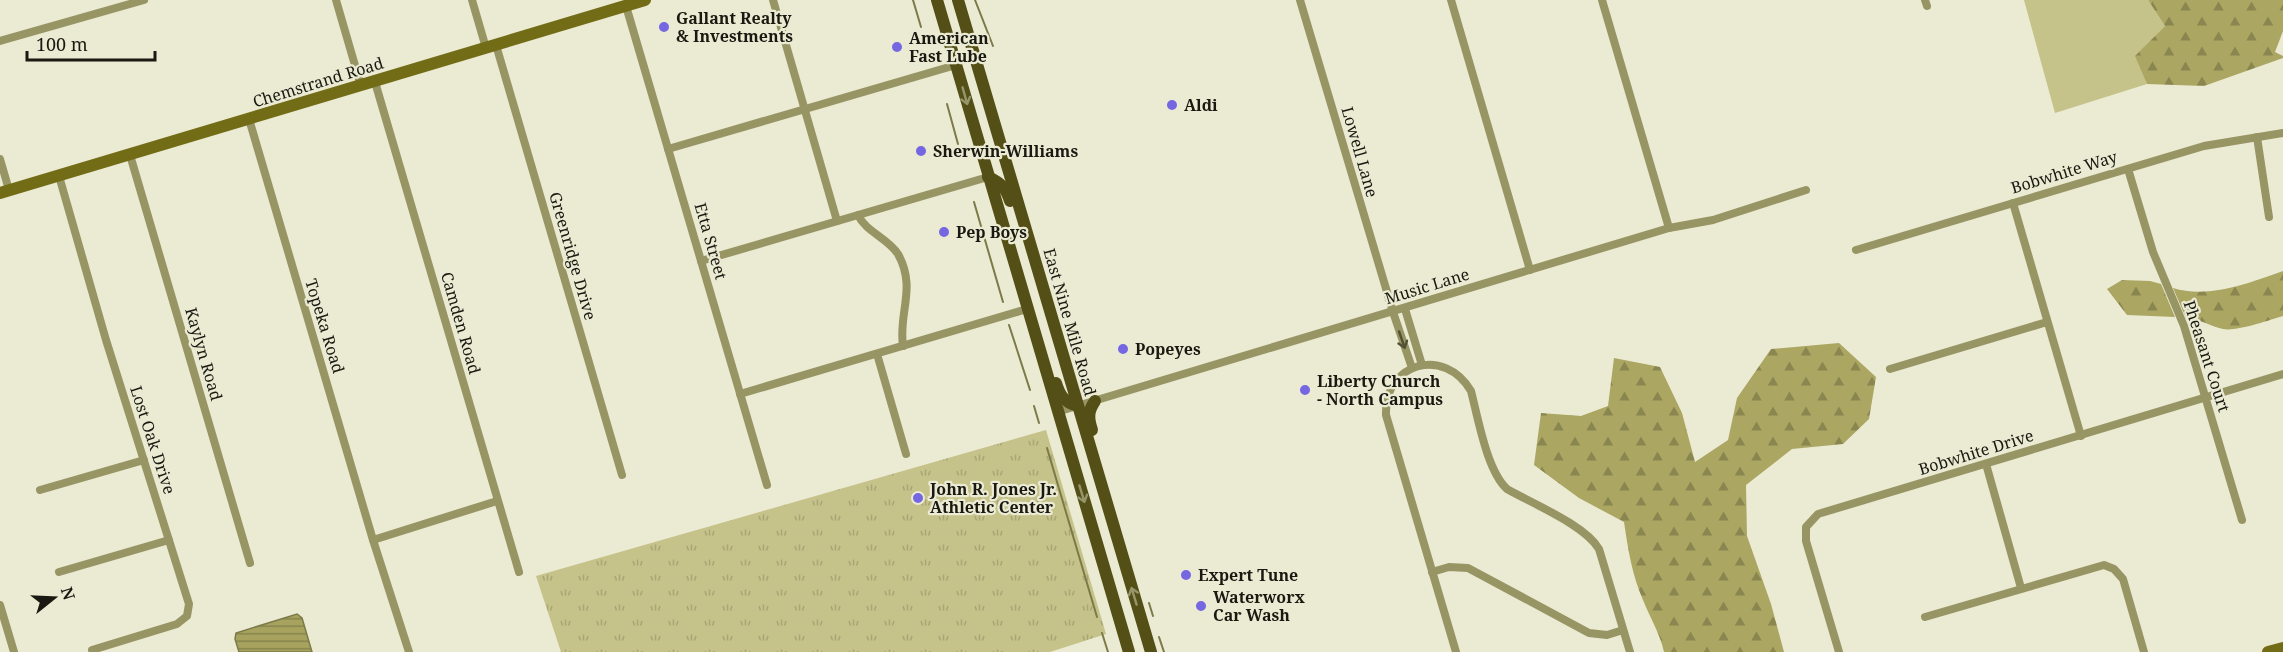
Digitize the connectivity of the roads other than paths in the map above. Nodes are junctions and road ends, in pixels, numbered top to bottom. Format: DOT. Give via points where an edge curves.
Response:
graph roads {
  1 [pos="144,0"];
  2 [pos="336,0"];
  3 [pos="472,0"];
  4 [pos="645,0"];
  5 [pos="773,0"];
  6 [pos="937,0"];
  7 [pos="951,0"];
  8 [pos="958,0"];
  9 [pos="966,0"];
  10 [pos="1300,0"];
  11 [pos="1451,0"];
  12 [pos="1602,0"];
  13 [pos="626,6"];
  14 [pos="0,41"];
  15 [pos="491,47"];
  16 [pos="956,65"];
  17 [pos="375,82"];
  18 [pos="361,86"];
  19 [pos="804,109"];
  20 [pos="991,110"];
  21 [pos="249,119"];
  22 [pos="2283,133"];
  23 [pos="2257,137"];
  24 [pos="668,149"];
  25 [pos="130,155"];
  26 [pos="0,159"];
  27 [pos="2128,169"];
  28 [pos="59,176"];
  29 [pos="988,177"];
  30 [pos="1806,190"];
  31 [pos="4,192"];
  32 [pos="2013,203"];
  33 [pos="1021,214"];
  34 [pos="858,215"];
  35 [pos="2269,217"];
  36 [pos="837,221"];
  37 [pos="1669,228"];
  38 [pos="1026,232"];
  39 [pos="1041,245"];
  40 [pos="1856,250"];
  41 [pos="701,261"];
  42 [pos="1530,270"];
  43 [pos="1027,309"];
  44 [pos="1405,309"];
  45 [pos="1393,312"];
  46 [pos="2047,322"];
  47 [pos="903,346"];
  48 [pos="877,354"];
  49 [pos="1422,365"];
  50 [pos="1412,368"];
  51 [pos="1890,369"];
  52 [pos="1068,373"];
  53 [pos="2283,374"];
  54 [pos="740,394"];
  55 [pos="2206,398"];
  56 [pos="1095,401"];
  57 [pos="1078,406"];
  58 [pos="1057,412"];
  59 [pos="2081,436"];
  60 [pos="906,454"];
  61 [pos="144,460"];
  62 [pos="1986,464"];
  63 [pos="622,476"];
  64 [pos="767,485"];
  65 [pos="40,490"];
  66 [pos="497,501"];
  67 [pos="1107,507"];
  68 [pos="2242,520"];
  69 [pos="169,540"];
  70 [pos="373,540"];
  71 [pos="1098,548"];
  72 [pos="250,563"];
  73 [pos="59,572"];
  74 [pos="1432,572"];
  75 [pos="519,573"];
  76 [pos="2021,588"];
  77 [pos="0,605"];
  78 [pos="1925,617"];
  79 [pos="1623,630"];
  80 [pos="92,650"];
  81 [pos="1151,651"];
  82 [pos="14,652"];
  83 [pos="409,652"];
  84 [pos="1129,652"];
  85 [pos="1456,652"];
  86 [pos="1630,652"];
  87 [pos="1839,652"];
  88 [pos="2144,652"];
  1 -- 14 [label="street"];
  2 -- 18 [label="street"];
  3 -- 15 [label="street, Greenridge Drive"];
  4 -- 13 [label="street, Chemstrand Road"];
  5 -- 19 [label="street"];
  6 -- 16 [label="main road"];
  7 -- 20 [label="main road" via="975,83"];
  8 -- 20 [label="main road, East Nine Mile Road"];
  9 -- 33 [label="main road" via="1022,192"];
  10 -- 45 [label="street, Lowell Lane"];
  11 -- 42 [label="street"];
  12 -- 37 [label="street"];
  13 -- 15 [label="street, Chemstrand Road"];
  13 -- 24 [label="street, Etta Street"];
  15 -- 17 [label="street, Chemstrand Road"];
  15 -- 63 [label="street, Greenridge Drive"];
  16 -- 19 [label="street"];
  16 -- 29 [label="main road, one-way"];
  17 -- 18 [label="street, Chemstrand Road"];
  17 -- 66 [label="street, Camden Road"];
  18 -- 21 [label="street, Chemstrand Road"];
  19 -- 24 [label="street"];
  19 -- 36 [label="street"];
  20 -- 33 [label="main road, East Nine Mile Road"];
  21 -- 25 [label="street, Chemstrand Road"];
  21 -- 70 [label="street, Topeka Road"];
  22 -- 23 [label="street, Bobwhite Way"];
  23 -- 27 [label="street, Bobwhite Way" via="2204,146"];
  23 -- 35 [label="street"];
  24 -- 41 [label="street, Etta Street"];
  25 -- 28 [label="street, Chemstrand Road"];
  25 -- 72 [label="street, Kaylyn Road"];
  26 -- 31 [label="street"];
  27 -- 32 [label="street, Bobwhite Way"];
  27 -- 55 [label="street, Pheasant Court" via="2153,252 2184,326"];
  28 -- 31 [label="street, Chemstrand Road"];
  28 -- 61 [label="street, Lost Oak Drive"];
  29 -- 34 [label="street"];
  29 -- 38 [label="main road" via="1006,189"];
  29 -- 43 [label="main road"];
  30 -- 37 [label="street, Music Lane" via="1713,220"];
  32 -- 40 [label="street, Bobwhite Way"];
  32 -- 46 [label="street"];
  33 -- 38 [label="main road, East Nine Mile Road"];
  34 -- 36 [label="street"];
  34 -- 47 [label="street" via="888,242 903,264 908,286"];
  36 -- 41 [label="street"];
  37 -- 42 [label="street, Music Lane"];
  38 -- 52 [label="main road, East Nine Mile Road"];
  39 -- 52 [label="main road" via="1040,254 1069,354"];
  41 -- 54 [label="street, Etta Street"];
  42 -- 44 [label="street, Music Lane"];
  43 -- 47 [label="street"];
  43 -- 57 [label="main road" via="1037,320 1059,393 1066,403"];
  43 -- 58 [label="main road"];
  44 -- 45 [label="street, Music Lane"];
  44 -- 49 [label="street"];
  45 -- 50 [label="street, Lowell Lane, one-way"];
  45 -- 56 [label="street, Music Lane"];
  46 -- 51 [label="street"];
  46 -- 59 [label="street"];
  47 -- 48 [label="street"];
  48 -- 54 [label="street"];
  48 -- 60 [label="street"];
  49 -- 50 [label="street"];
  49 -- 79 [label="street" via="1446,368 1466,383 1500,483 1594,541"];
  50 -- 74 [label="street" via="1391,387 1386,415"];
  52 -- 57 [label="main road, East Nine Mile Road"];
  53 -- 55 [label="street, Bobwhite Drive"];
  54 -- 64 [label="street, Etta Street"];
  55 -- 59 [label="street, Bobwhite Drive"];
  55 -- 68 [label="street, Pheasant Court"];
  56 -- 57 [label="street, Music Lane"];
  56 -- 67 [label="main road" via="1088,418 1105,474"];
  57 -- 58 [label="street, Music Lane"];
  57 -- 67 [label="main road, East Nine Mile Road"];
  58 -- 71 [label="main road, one-way"];
  59 -- 62 [label="street, Bobwhite Drive"];
  61 -- 65 [label="street"];
  61 -- 69 [label="street, Lost Oak Drive"];
  62 -- 76 [label="street"];
  62 -- 87 [label="street, Bobwhite Drive" via="1818,514 1809,522 1806,541"];
  66 -- 70 [label="street"];
  66 -- 75 [label="street, Camden Road"];
  81 -- 67 [label="main road, East Nine Mile Road, one-way"];
  69 -- 73 [label="street"];
  69 -- 80 [label="street, Lost Oak Drive" via="189,604 187,616 177,624"];
  70 -- 83 [label="street, Topeka Road"];
  71 -- 81 [label="main road" via="1134,647"];
  71 -- 84 [label="main road"];
  74 -- 79 [label="street" via="1449,567 1468,568 1589,633 1607,635"];
  74 -- 85 [label="street"];
  76 -- 78 [label="street"];
  76 -- 88 [label="street" via="2098,566 2114,569 2123,579"];
  77 -- 82 [label="street"];
  79 -- 86 [label="street"];
}
